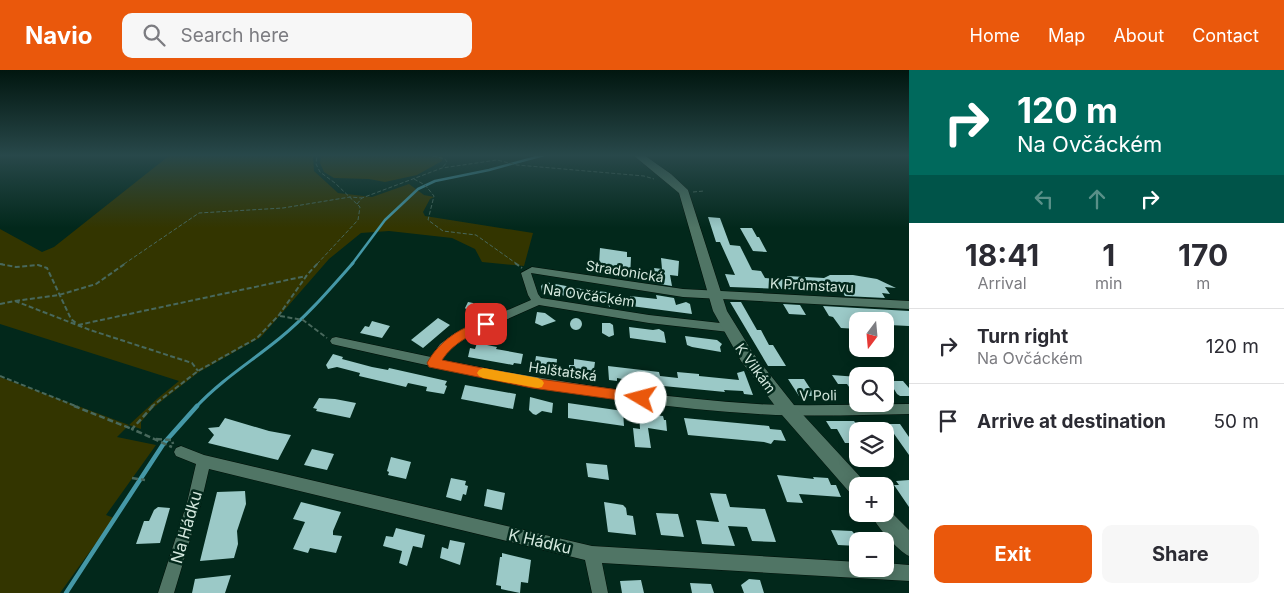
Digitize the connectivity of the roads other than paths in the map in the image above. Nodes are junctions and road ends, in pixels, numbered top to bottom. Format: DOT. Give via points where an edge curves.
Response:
graph roads {
  1 [pos="671,179"];
  2 [pos="714,295"];
  3 [pos="538,301"];
  4 [pos="909,305"];
  5 [pos="729,328"];
  6 [pos="336,342"];
  7 [pos="433,363"];
  8 [pos="909,409"];
  9 [pos="788,410"];
  10 [pos="181,452"];
  11 [pos="204,461"];
  12 [pos="849,478"];
  13 [pos="888,522"];
  14 [pos="909,545"];
  15 [pos="592,554"];
  16 [pos="909,573"];
  17 [pos="166,593"];
  18 [pos="600,593"];
  1 -- 2 [label="street, K Vilkám" via="686,198"];
  2 -- 3 [label="street, Stradonická" via="528,271 533,295"];
  2 -- 4 [label="street, K Průmstavu"];
  2 -- 5 [label="street, K Vilkám"];
  3 -- 5 [label="street, Na Ovčáckém"];
  3 -- 7 [label="street, Na Ovčáckém" via="459,336 444,347"];
  5 -- 9 [label="street, K Vilkám" via="765,383"];
  6 -- 7 [label="street, Halštatská"];
  7 -- 9 [label="street, Halštatská" via="532,383 659,400"];
  8 -- 9 [label="street, V Poli"];
  9 -- 12 [label="street, K Vilkám"];
  10 -- 11 [label="street, K Hádku"];
  11 -- 15 [label="street, K Hádku"];
  11 -- 17 [label="street, Na Hádku"];
  13 -- 14 [label="street"];
  15 -- 16 [label="street, K Hádku"];
  15 -- 18 [label="street"];
}
